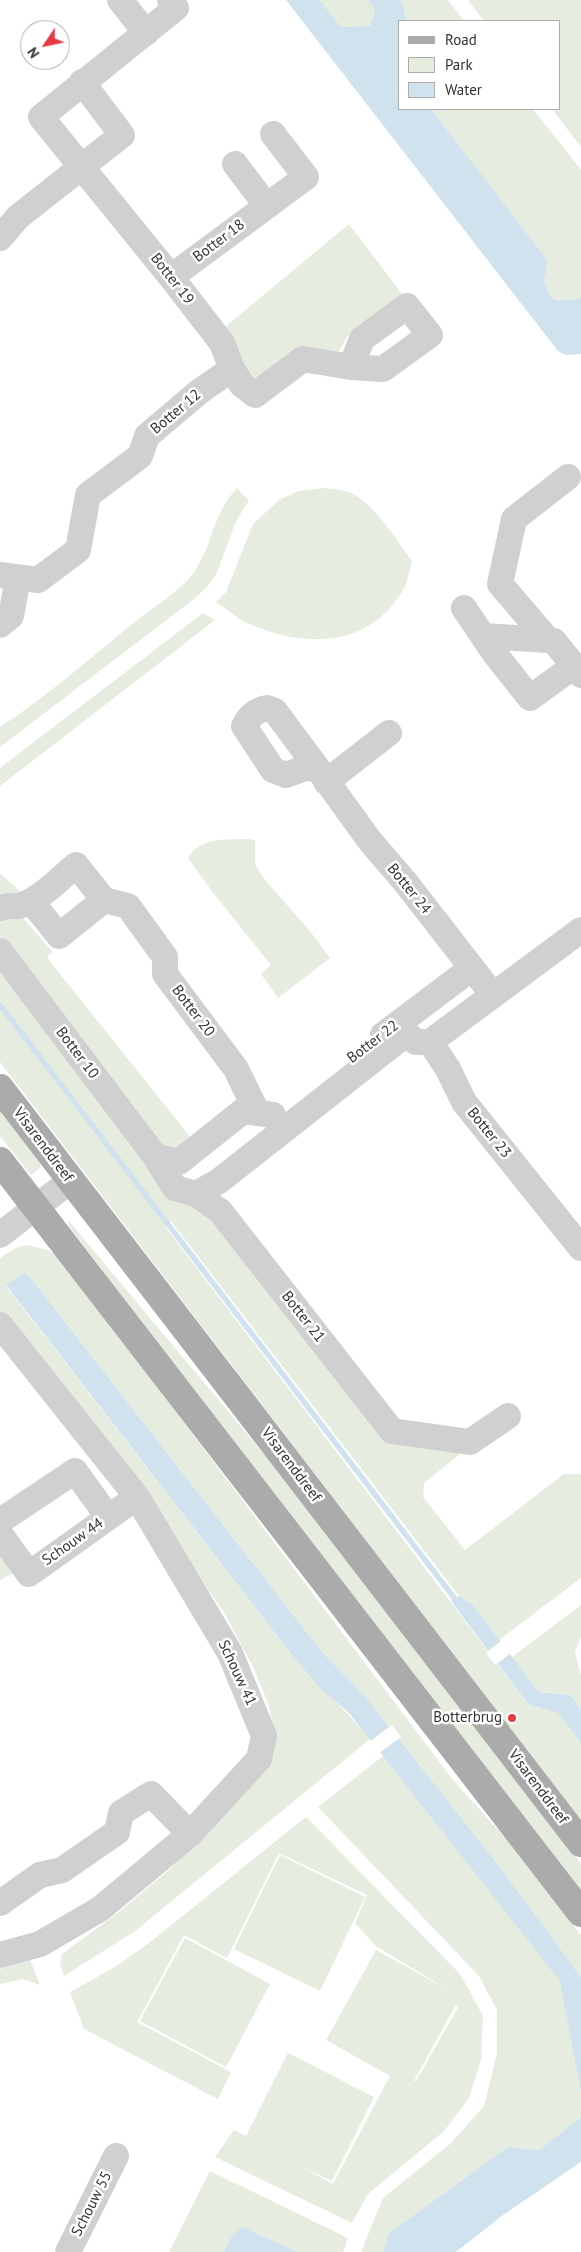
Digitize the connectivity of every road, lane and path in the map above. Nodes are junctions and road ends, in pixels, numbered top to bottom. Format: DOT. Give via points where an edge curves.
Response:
graph roads {
  1 [pos="120,0"];
  2 [pos="170,0"];
  3 [pos="146,33"];
  4 [pos="82,82"];
  5 [pos="272,134"];
  6 [pos="235,164"];
  7 [pos="81,168"];
  8 [pos="266,205"];
  9 [pos="6,231"];
  10 [pos="171,276"];
  11 [pos="351,367"];
  12 [pos="232,368"];
  13 [pos="568,477"];
  14 [pos="9,577"];
  15 [pos="464,608"];
  16 [pos="0,625"];
  17 [pos="483,636"];
  18 [pos="548,640"];
  19 [pos="577,671"];
  20 [pos="389,733"];
  21 [pos="104,900"];
  22 [pos="31,901"];
  23 [pos="0,908"];
  24 [pos="581,913"];
  25 [pos="581,930"];
  26 [pos="0,951"];
  27 [pos="484,983"];
  28 [pos="411,1034"];
  29 [pos="0,1088"];
  30 [pos="272,1119"];
  31 [pos="155,1156"];
  32 [pos="0,1162"];
  33 [pos="70,1181"];
  34 [pos="196,1194"];
  35 [pos="36,1208"];
  36 [pos="0,1235"];
  37 [pos="581,1248"];
  38 [pos="0,1325"];
  39 [pos="508,1416"];
  40 [pos="137,1497"];
  41 [pos="108,1517"];
  42 [pos="0,1521"];
  43 [pos="0,1534"];
  44 [pos="190,1834"];
  45 [pos="581,1843"];
  46 [pos="0,1903"];
  47 [pos="581,1913"];
  48 [pos="0,1955"];
  49 [pos="116,2156"];
  50 [pos="68,2252"];
  1 -- 3 [label="street"];
  2 -- 3 [label="street, Botter 19" via="176,8"];
  3 -- 4 [label="street, Botter 19"];
  4 -- 7 [label="street, Botter 19" via="41,117"];
  4 -- 7 [label="street" via="122,135"];
  5 -- 8 [label="street, Botter 18" via="306,177"];
  6 -- 8 [label="street"];
  7 -- 9 [label="street"];
  7 -- 10 [label="street, Botter 19"];
  8 -- 10 [label="street, Botter 18"];
  10 -- 12 [label="street, Botter 19" via="222,344"];
  11 -- 12 [label="street, Botter 19" via="303,359 255,395 242,385"];
  12 -- 14 [label="street, Botter 12" via="147,436 140,456 88,495 78,550 38,580"];
  13 -- 18 [label="street" via="514,519 500,584"];
  14 -- 16 [label="street, Botter 12" via="11,616"];
  15 -- 17 [label="street"];
  17 -- 18 [label="street"];
  17 -- 19 [label="street" via="530,698"];
  18 -- 19 [label="street" via="554,642"];
  20 -- 27 [label="street, Botter 24" via="322,776"];
  21 -- 22 [label="street" via="59,936"];
  21 -- 22 [label="street" via="76,865"];
  21 -- 30 [label="street, Botter 20" via="128,906 165,956 166,974"];
  22 -- 23 [label="street"];
  24 -- 27 [label="street, Botter 22"];
  25 -- 27 [label="street, Botter 22"];
  26 -- 31 [label="street, Botter 10"];
  27 -- 28 [label="street, Botter 22"];
  27 -- 28 [label="street, Botter 22"];
  28 -- 30 [label="street, Botter 22"];
  28 -- 37 [label="street, Botter 23" via="448,1069 464,1102"];
  29 -- 33 [label="main road, Visarenddreef"];
  30 -- 31 [label="street, Botter 22" via="243,1111 179,1162"];
  30 -- 34 [label="street, Botter 22" via="219,1182"];
  31 -- 34 [label="street, Botter 21" via="175,1188"];
  32 -- 35 [label="main road"];
  33 -- 35 [label="street"];
  33 -- 45 [label="main road, Visarenddreef"];
  34 -- 39 [label="street, Botter 21" via="220,1211 392,1431 470,1442"];
  35 -- 36 [label="street"];
  35 -- 47 [label="main road"];
  38 -- 40 [label="street, Schouw 41"];
  40 -- 41 [label="street, Schouw 44"];
  40 -- 44 [label="street, Schouw 41" via="230,1653 264,1736 259,1759"];
  41 -- 42 [label="street, Schouw 44" via="75,1471"];
  41 -- 43 [label="street, Schouw 44" via="29,1574"];
  44 -- 46 [label="street" via="151,1794 121,1813 117,1832 62,1870 40,1875"];
  44 -- 48 [label="street, Schouw 41" via="100,1909 40,1944"];
  49 -- 50 [label="street, Schouw 55"];
}
